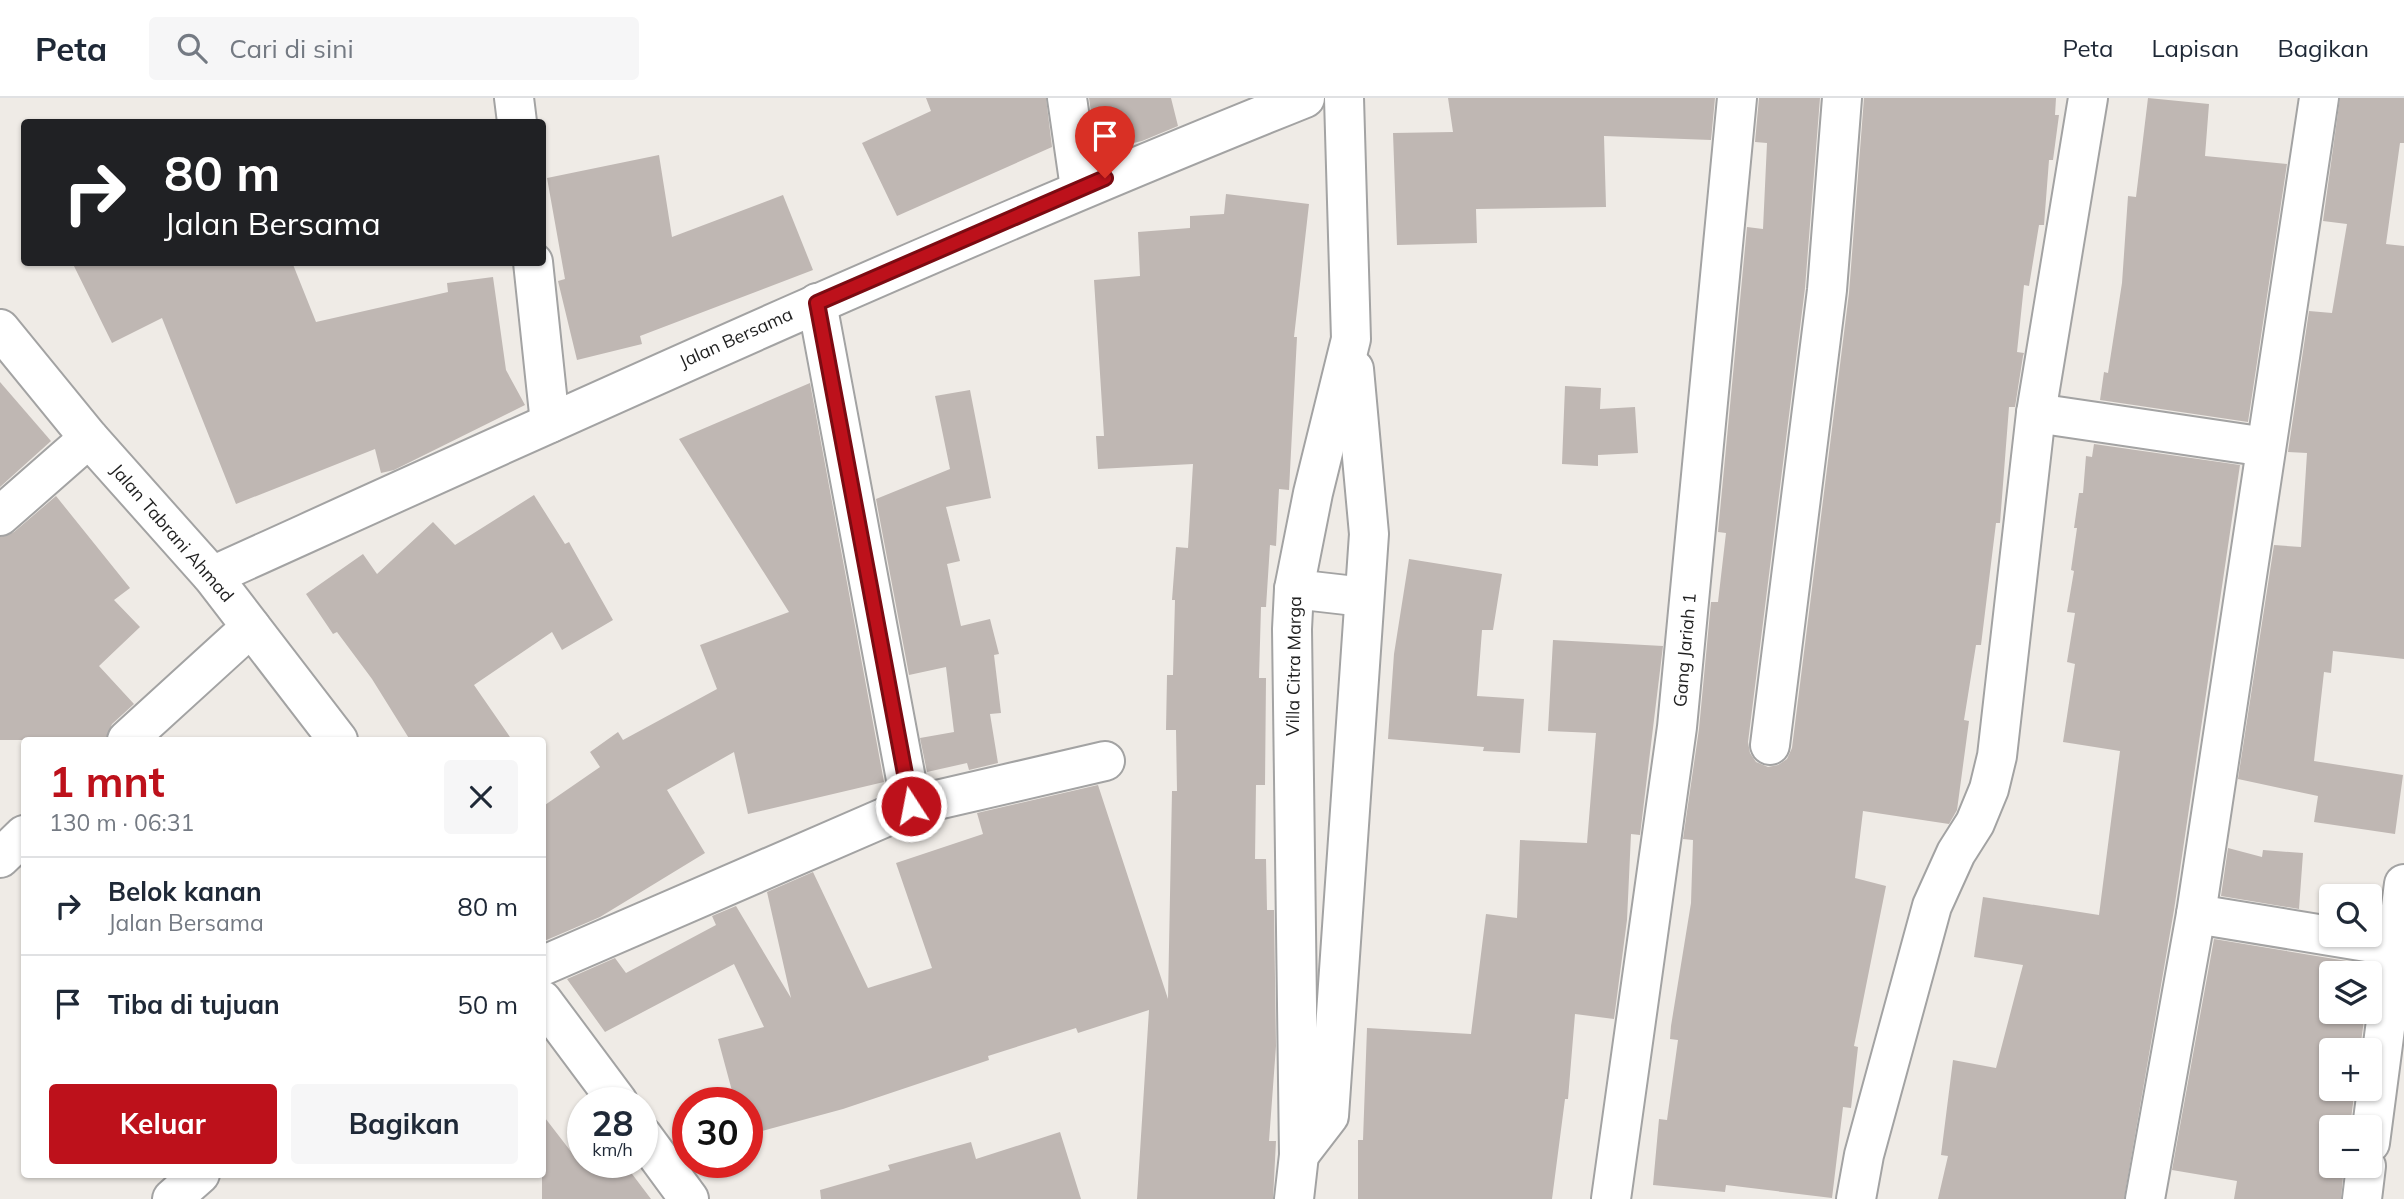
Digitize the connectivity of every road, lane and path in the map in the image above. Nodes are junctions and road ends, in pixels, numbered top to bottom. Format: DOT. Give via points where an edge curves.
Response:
graph roads {
  1 [pos="514,98"];
  2 [pos="1067,98"];
  3 [pos="1305,98"];
  4 [pos="1345,98"];
  5 [pos="1737,98"];
  6 [pos="1842,98"];
  7 [pos="2088,98"];
  8 [pos="2319,98"];
  9 [pos="517,119"];
  10 [pos="1080,188"];
  11 [pos="533,266"];
  12 [pos="817,303"];
  13 [pos="0,329"];
  14 [pos="1351,339"];
  15 [pos="2036,413"];
  16 [pos="550,423"];
  17 [pos="89,438"];
  18 [pos="2266,447"];
  19 [pos="0,516"];
  20 [pos="212,576"];
  21 [pos="1294,589"];
  22 [pos="1364,597"];
  23 [pos="251,628"];
  24 [pos="130,737"];
  25 [pos="336,737"];
  26 [pos="1770,745"];
  27 [pos="1105,761"];
  28 [pos="911,806"];
  29 [pos="21,838"];
  30 [pos="0,858"];
  31 [pos="2404,884"];
  32 [pos="2196,914"];
  33 [pos="2397,947"];
  34 [pos="546,964"];
  35 [pos="546,1005"];
  36 [pos="607,1087"];
  37 [pos="2374,1115"];
  38 [pos="1299,1155"];
  39 [pos="658,1157"];
  40 [pos="196,1178"];
  41 [pos="2365,1178"];
  42 [pos="172,1199"];
  43 [pos="689,1199"];
  44 [pos="1294,1199"];
  45 [pos="1611,1199"];
  46 [pos="1856,1199"];
  47 [pos="2145,1199"];
  48 [pos="2362,1199"];
  1 -- 9 [label="street"];
  2 -- 10 [label="street"];
  3 -- 10 [label="street, Jalan Bersama"];
  4 -- 14 [label="street, Villa Citra Marga"];
  5 -- 45 [label="street, Gang Jariah 1" via="1678,727"];
  6 -- 26 [label="street" via="1828,290"];
  7 -- 15 [label="street"];
  8 -- 18 [label="street"];
  10 -- 12 [label="street, Jalan Bersama"];
  11 -- 16 [label="street"];
  12 -- 16 [label="street, Jalan Bersama"];
  12 -- 28 [label="street"];
  13 -- 17 [label="street, Jalan Tabrani Ahmad"];
  14 -- 21 [label="street, Villa Citra Marga"];
  14 -- 22 [label="street" via="1369,534"];
  15 -- 18 [label="street"];
  15 -- 46 [label="street" via="1992,778 1975,823 1932,906"];
  16 -- 20 [label="street, Jalan Bersama"];
  17 -- 19 [label="street"];
  17 -- 20 [label="street, Jalan Tabrani Ahmad"];
  18 -- 32 [label="street"];
  20 -- 23 [label="street, Jalan Tabrani Ahmad"];
  21 -- 22 [label="street"];
  21 -- 38 [label="street, Villa Citra Marga"];
  22 -- 38 [label="street" via="1329,1116"];
  23 -- 24 [label="street"];
  23 -- 25 [label="street, Jalan Tabrani Ahmad"];
  27 -- 28 [label="street"];
  28 -- 34 [label="street"];
  29 -- 30 [label="street"];
  31 -- 33 [label="street"];
  32 -- 33 [label="street"];
  32 -- 47 [label="street"];
  33 -- 37 [label="street"];
  35 -- 36 [label="street"];
  38 -- 44 [label="street, Villa Citra Marga"];
  39 -- 43 [label="street"];
  40 -- 42 [label="street"];
  41 -- 48 [label="street"];
}
